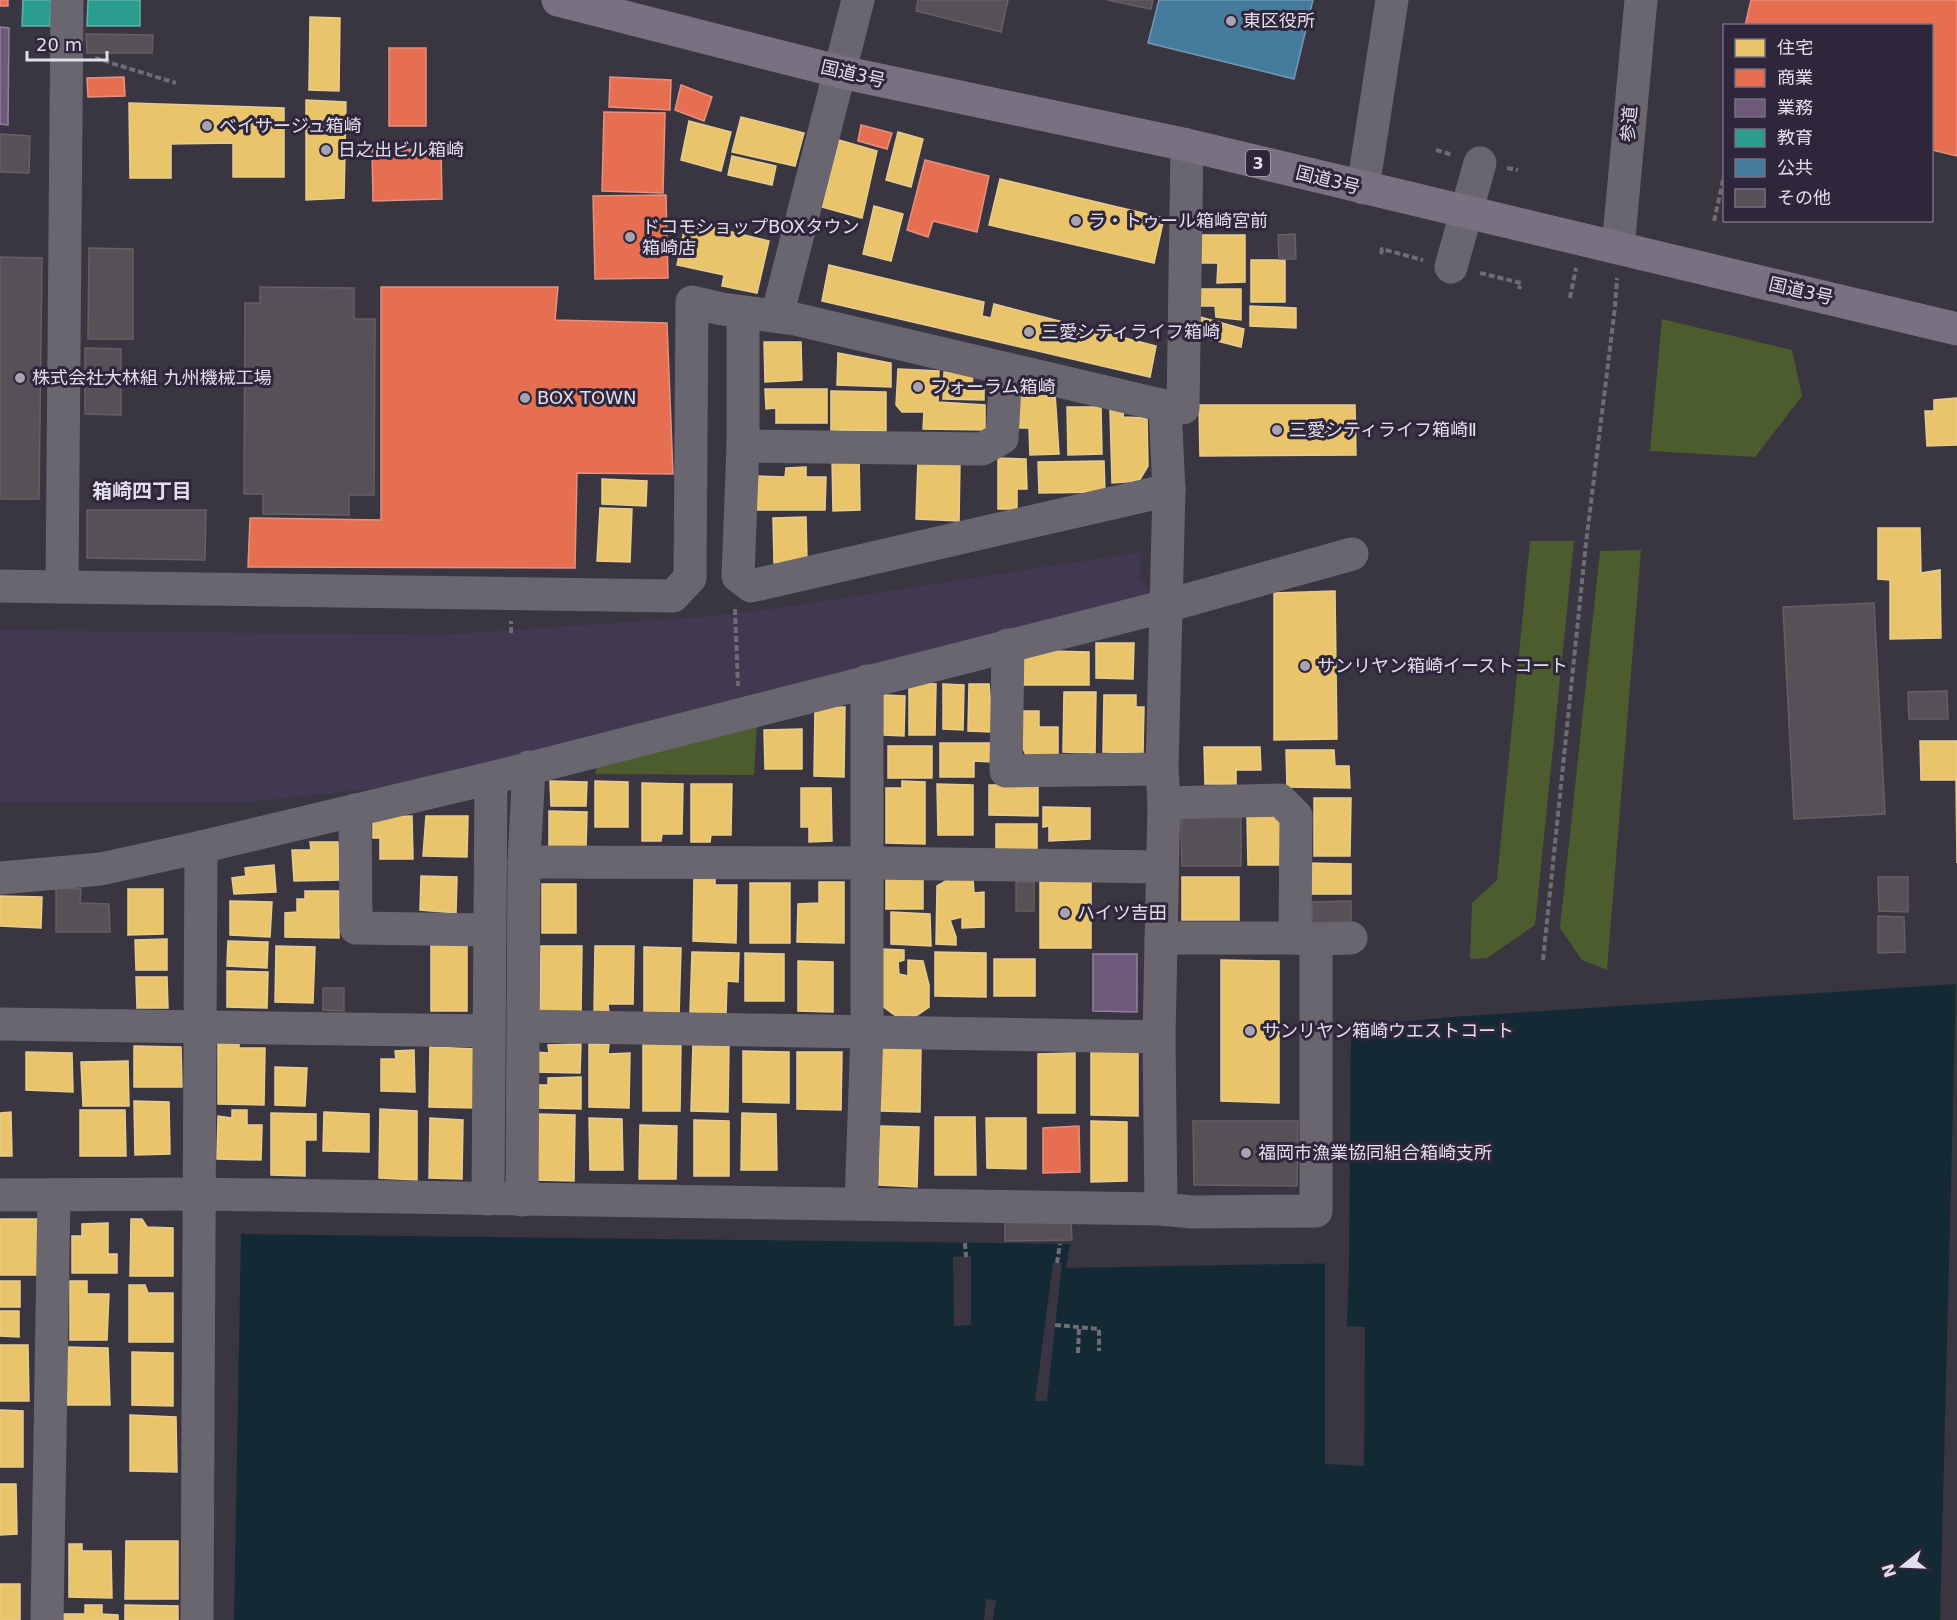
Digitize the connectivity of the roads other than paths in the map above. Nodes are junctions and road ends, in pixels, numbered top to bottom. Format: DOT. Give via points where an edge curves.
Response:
graph roads {
  1 [pos="67,0"];
  2 [pos="558,0"];
  3 [pos="858,0"];
  4 [pos="1392,0"];
  5 [pos="1641,0"];
  6 [pos="603,5"];
  7 [pos="841,72"];
  8 [pos="1187,145"];
  9 [pos="1480,163"];
  10 [pos="1363,188"];
  11 [pos="1618,248"];
  12 [pos="1451,267"];
  13 [pos="744,312"];
  14 [pos="777,316"];
  15 [pos="1957,329"];
  16 [pos="1006,369"];
  17 [pos="1165,406"];
  18 [pos="743,446"];
  19 [pos="1169,490"];
  20 [pos="1352,554"];
  21 [pos="0,586"];
  22 [pos="63,587"];
  23 [pos="1166,606"];
  24 [pos="1008,645"];
  25 [pos="867,681"];
  26 [pos="529,767"];
  27 [pos="1162,769"];
  28 [pos="491,778"];
  29 [pos="1164,803"];
  30 [pos="355,810"];
  31 [pos="201,847"];
  32 [pos="524,862"];
  33 [pos="867,863"];
  34 [pos="1162,867"];
  35 [pos="0,878"];
  36 [pos="489,930"];
  37 [pos="1161,938"];
  38 [pos="1351,938"];
  39 [pos="1306,939"];
  40 [pos="0,1024"];
  41 [pos="199,1026"];
  42 [pos="524,1026"];
  43 [pos="488,1031"];
  44 [pos="867,1032"];
  45 [pos="1159,1037"];
  46 [pos="199,1194"];
  47 [pos="0,1195"];
  48 [pos="54,1195"];
  49 [pos="488,1199"];
  50 [pos="522,1200"];
  51 [pos="861,1204"];
  52 [pos="1161,1209"];
  53 [pos="47,1620"];
  54 [pos="197,1620"];
  1 -- 22 [label="street"];
  2 -- 6 [label="highway, 国道3号 / 3"];
  3 -- 7 [label="street"];
  4 -- 10 [label="street"];
  5 -- 11 [label="street, 参道"];
  6 -- 7 [label="highway, 国道3号 / 3"];
  7 -- 8 [label="highway, 国道3号 / 3"];
  7 -- 14 [label="street"];
  8 -- 10 [label="highway, 国道3号 / 3"];
  8 -- 17 [label="street" via="1183,408"];
  9 -- 12 [label="street"];
  10 -- 11 [label="highway, 国道3号 / 3"];
  11 -- 15 [label="highway, 国道3号 / 3"];
  13 -- 14 [label="street"];
  13 -- 18 [label="street"];
  13 -- 22 [label="street" via="692,302 690,578 674,596"];
  14 -- 16 [label="street"];
  16 -- 17 [label="street"];
  16 -- 18 [label="street" via="1002,438 982,448"];
  17 -- 19 [label="street"];
  18 -- 19 [label="street" via="738,576 751,586"];
  19 -- 23 [label="street"];
  20 -- 23 [label="street"];
  21 -- 22 [label="street"];
  23 -- 24 [label="street"];
  23 -- 27 [label="street"];
  24 -- 25 [label="street"];
  24 -- 27 [label="street" via="1006,771"];
  25 -- 26 [label="street"];
  25 -- 33 [label="street"];
  26 -- 28 [label="street"];
  26 -- 32 [label="street"];
  27 -- 29 [label="street"];
  28 -- 30 [label="street"];
  28 -- 36 [label="street"];
  29 -- 34 [label="street"];
  29 -- 39 [label="street" via="1280,800 1296,816"];
  30 -- 31 [label="street"];
  30 -- 36 [label="street" via="356,928"];
  31 -- 35 [label="street" via="101,869"];
  31 -- 41 [label="street"];
  32 -- 33 [label="street"];
  32 -- 42 [label="street"];
  33 -- 34 [label="street"];
  33 -- 44 [label="street"];
  34 -- 37 [label="street"];
  36 -- 43 [label="street"];
  37 -- 39 [label="street"];
  37 -- 45 [label="street"];
  38 -- 39 [label="street"];
  39 -- 52 [label="street" via="1316,1211"];
  40 -- 41 [label="street"];
  41 -- 43 [label="street"];
  41 -- 46 [label="street"];
  42 -- 44 [label="street"];
  42 -- 50 [label="street"];
  43 -- 49 [label="street"];
  44 -- 45 [label="street"];
  44 -- 51 [label="street"];
  45 -- 52 [label="street"];
  46 -- 48 [label="street"];
  46 -- 49 [label="street"];
  46 -- 54 [label="street"];
  47 -- 48 [label="street"];
  48 -- 53 [label="street"];
  49 -- 50 [label="street"];
  50 -- 51 [label="street"];
  51 -- 52 [label="street"];
}
